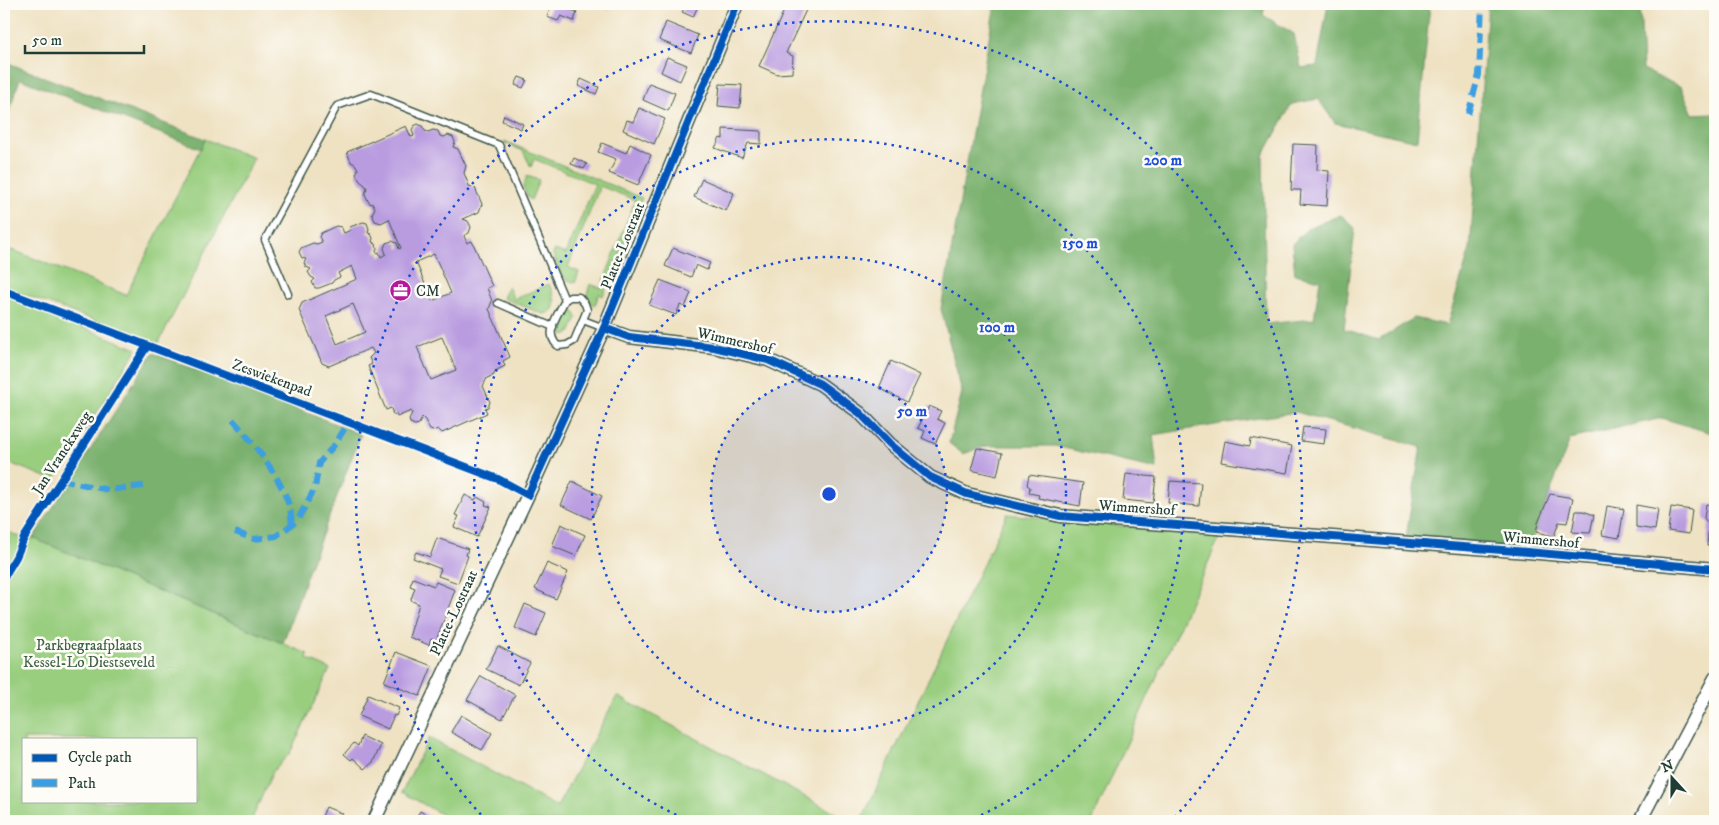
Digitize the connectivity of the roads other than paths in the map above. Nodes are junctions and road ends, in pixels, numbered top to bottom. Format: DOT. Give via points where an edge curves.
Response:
graph roads {
  1 [pos="737,4"];
  2 [pos="288,294"];
  3 [pos="565,300"];
  4 [pos="498,303"];
  5 [pos="583,320"];
  6 [pos="553,327"];
  7 [pos="604,328"];
  8 [pos="1715,570"];
  9 [pos="1715,681"];
  10 [pos="374,821"];
  11 [pos="1640,821"];
  1 -- 7 [label="street, Platte-Lostraat"];
  2 -- 3 [label="lane" via="265,240 337,106 371,94 499,145"];
  3 -- 5 [label="lane" via="578,297 585,304 587,310"];
  3 -- 6 [label="lane"];
  4 -- 6 [label="lane"];
  5 -- 6 [label="lane" via="574,341 567,345 558,346 552,341 550,332"];
  5 -- 7 [label="lane"];
  7 -- 8 [label="street, Wimmershof" via="629,337 714,347 768,360 820,384 860,413 890,444 930,477 967,494 1060,516 1528,552"];
  7 -- 10 [label="street, Platte-Lostraat"];
  9 -- 11 [label="street"];
}
